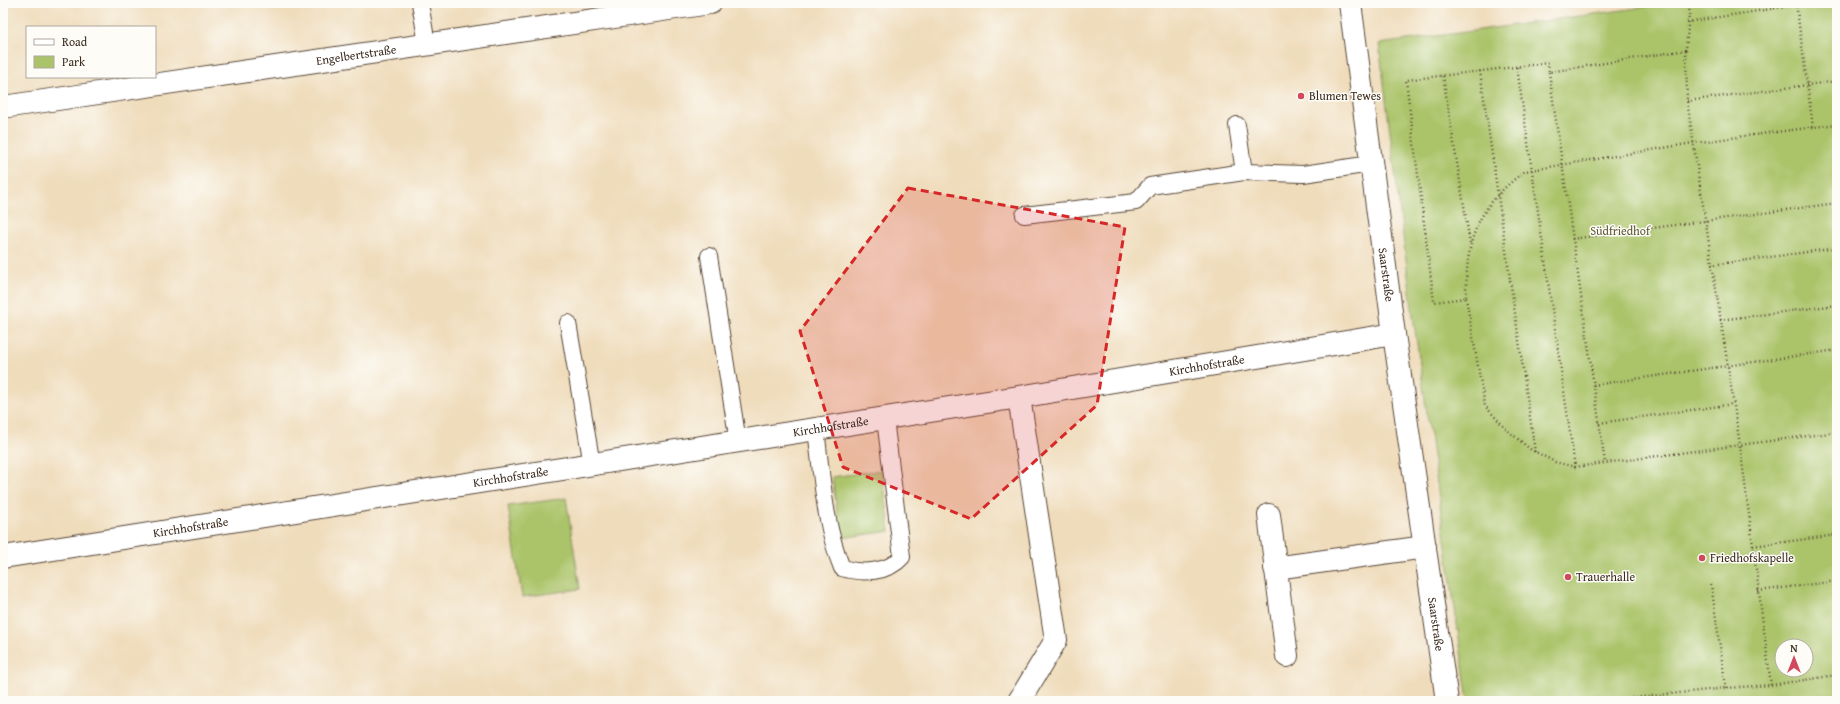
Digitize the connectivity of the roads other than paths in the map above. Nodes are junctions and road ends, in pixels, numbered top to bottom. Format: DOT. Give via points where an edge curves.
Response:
graph roads {
  1 [pos="420,3"];
  2 [pos="710,3"];
  3 [pos="1350,3"];
  4 [pos="427,44"];
  5 [pos="3,107"];
  6 [pos="1237,125"];
  7 [pos="1372,164"];
  8 [pos="1244,172"];
  9 [pos="1024,215"];
  10 [pos="709,256"];
  11 [pos="568,323"];
  12 [pos="1394,334"];
  13 [pos="1020,397"];
  14 [pos="885,419"];
  15 [pos="816,430"];
  16 [pos="738,442"];
  17 [pos="592,465"];
  18 [pos="1269,515"];
  19 [pos="1425,547"];
  20 [pos="3,557"];
  21 [pos="1276,568"];
  22 [pos="1287,656"];
  23 [pos="1019,701"];
  24 [pos="1447,701"];
  1 -- 4 [label="lane"];
  2 -- 4 [label="street, Engelbertstraße"];
  3 -- 7 [label="street, Saarstraße"];
  4 -- 5 [label="street, Engelbertstraße"];
  6 -- 8 [label="lane"];
  7 -- 8 [label="lane" via="1303,174"];
  7 -- 12 [label="street, Saarstraße"];
  8 -- 9 [label="lane" via="1150,186 1136,202"];
  10 -- 16 [label="lane"];
  11 -- 17 [label="lane"];
  12 -- 13 [label="street, Kirchhofstraße"];
  12 -- 19 [label="street, Saarstraße"];
  13 -- 14 [label="street, Kirchhofstraße"];
  13 -- 23 [label="street" via="1056,640"];
  14 -- 15 [label="street, Kirchhofstraße"];
  14 -- 15 [label="lane" via="902,557 894,566 877,570 856,572 842,568 835,551 825,503"];
  15 -- 16 [label="street, Kirchhofstraße"];
  16 -- 17 [label="street, Kirchhofstraße"];
  17 -- 20 [label="street, Kirchhofstraße"];
  18 -- 21 [label="street"];
  19 -- 21 [label="street"];
  19 -- 24 [label="street, Saarstraße"];
  21 -- 22 [label="street"];
}
